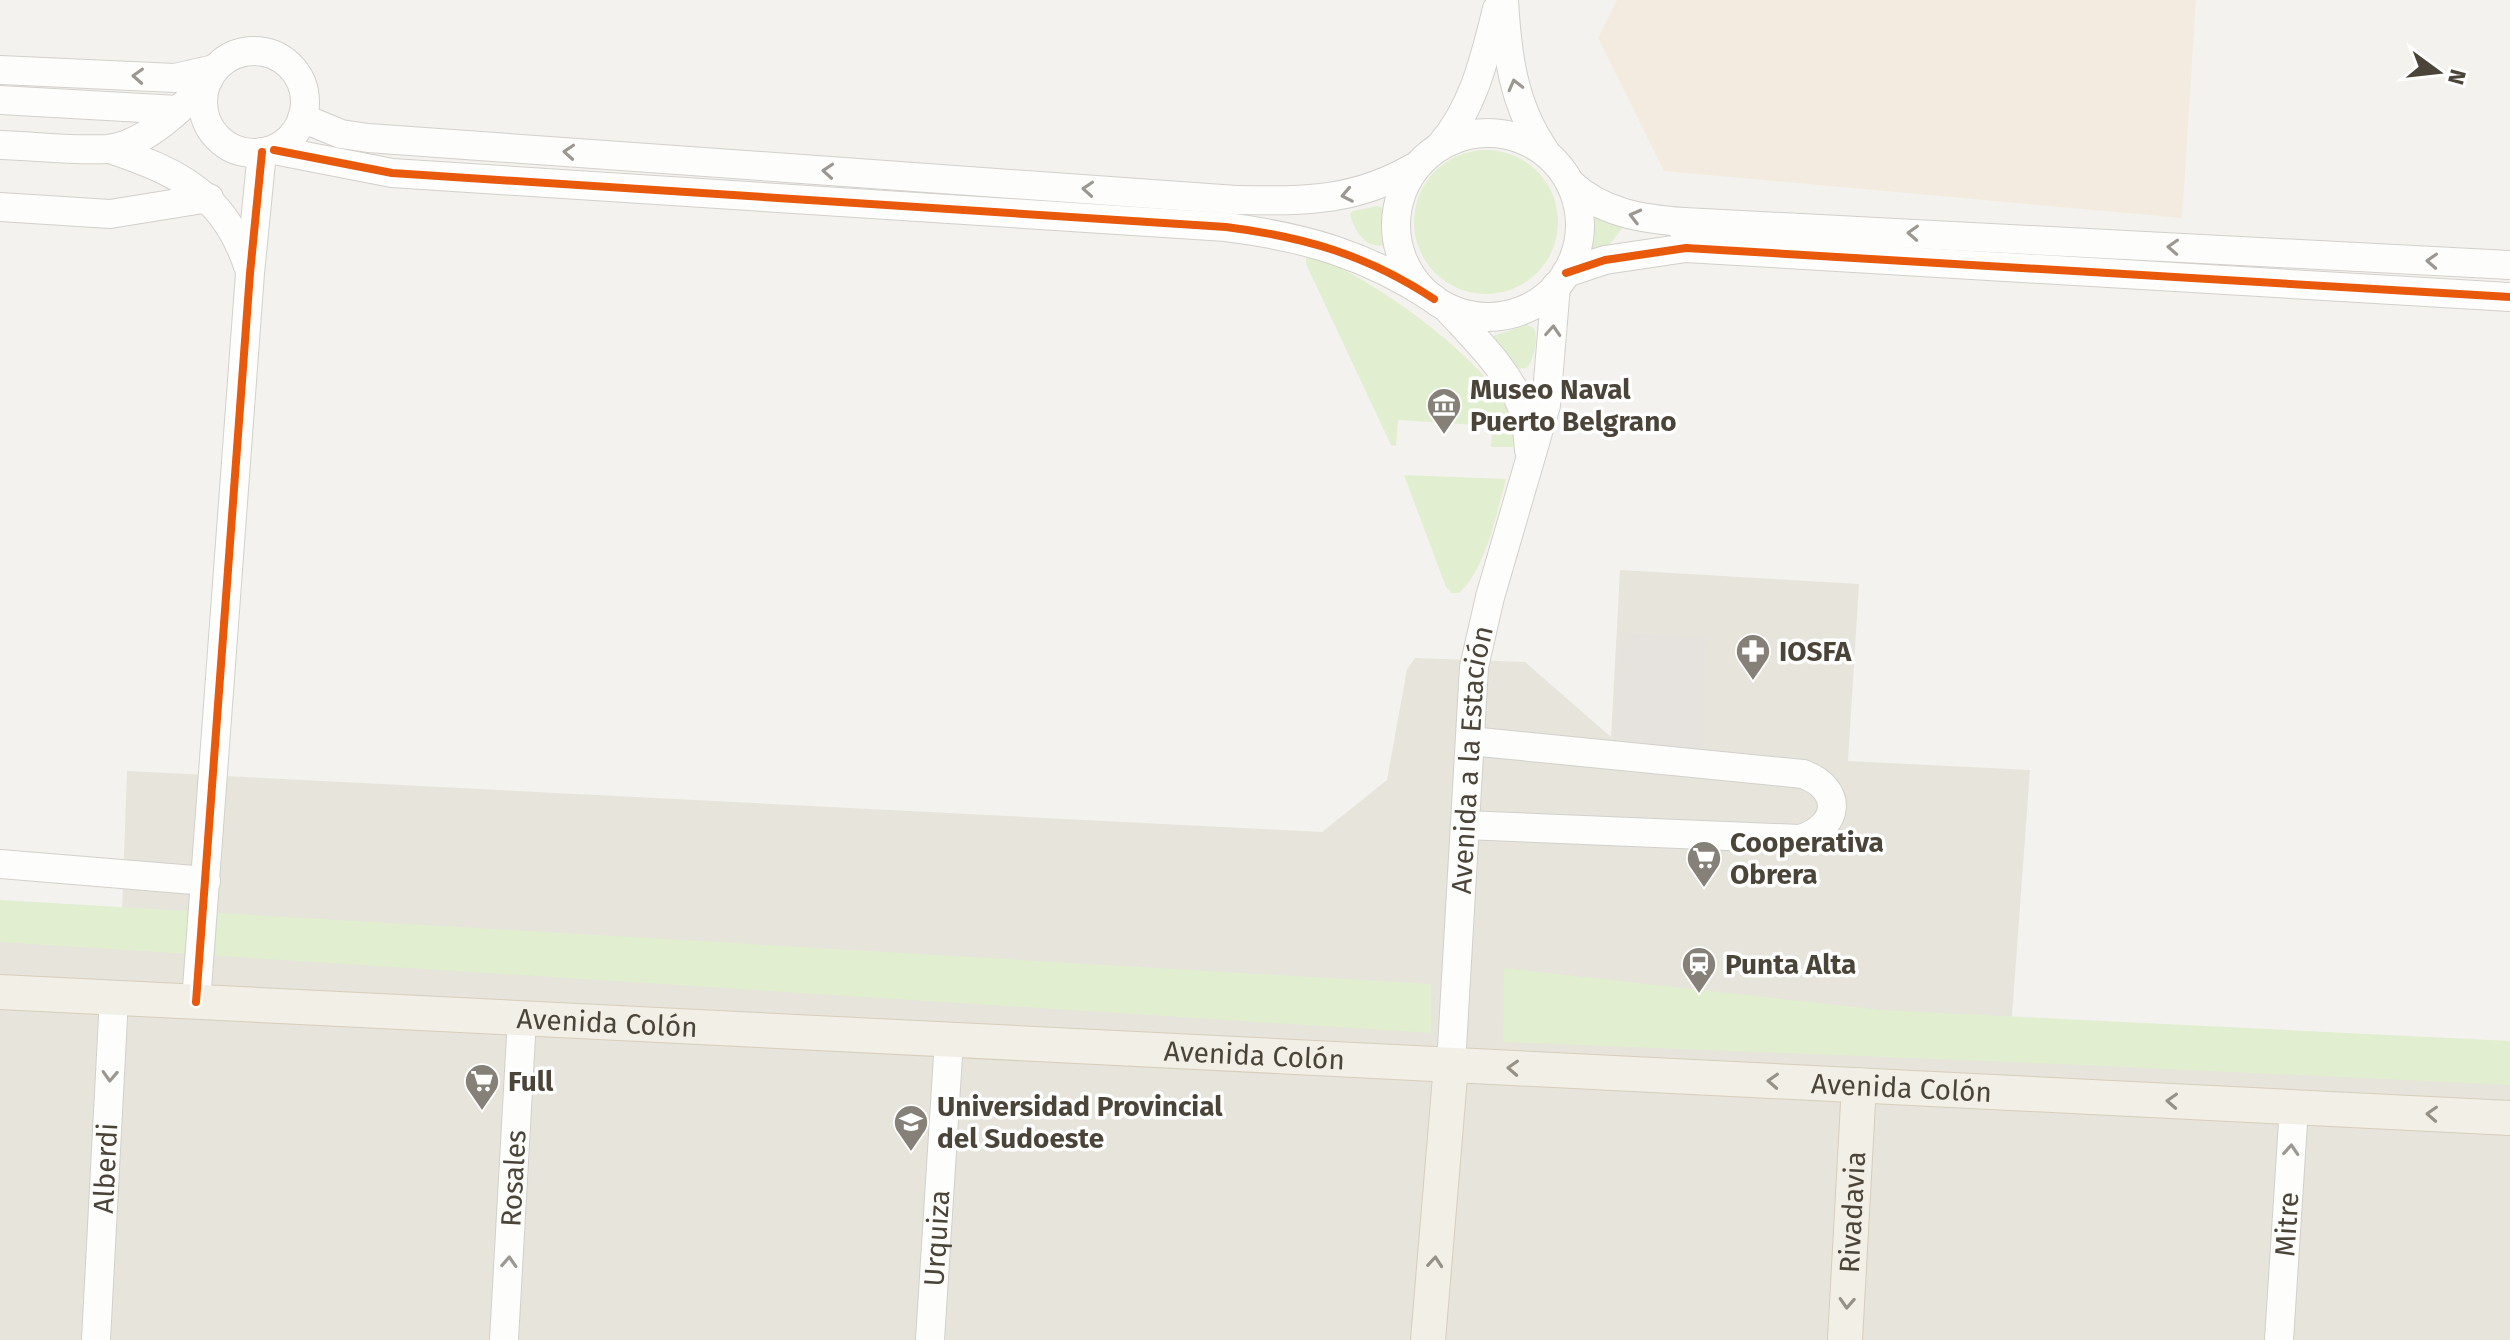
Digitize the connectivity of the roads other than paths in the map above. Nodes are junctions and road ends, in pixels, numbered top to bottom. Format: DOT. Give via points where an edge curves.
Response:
graph roads {
  1 [pos="1501,0"];
  2 [pos="0,70"];
  3 [pos="212,74"];
  4 [pos="0,100"];
  5 [pos="178,110"];
  6 [pos="302,118"];
  7 [pos="0,145"];
  8 [pos="110,149"];
  9 [pos="268,151"];
  10 [pos="1547,155"];
  11 [pos="1428,157"];
  12 [pos="1570,183"];
  13 [pos="209,198"];
  14 [pos="0,207"];
  15 [pos="1685,235"];
  16 [pos="2510,265"];
  17 [pos="250,273"];
  18 [pos="1561,280"];
  19 [pos="2510,297"];
  20 [pos="1440,303"];
  21 [pos="1530,463"];
  22 [pos="1470,741"];
  23 [pos="1465,825"];
  24 [pos="0,864"];
  25 [pos="206,881"];
  26 [pos="0,992"];
  27 [pos="114,998"];
  28 [pos="196,1002"];
  29 [pos="522,1018"];
  30 [pos="949,1040"];
  31 [pos="1451,1065"];
  32 [pos="1859,1085"];
  33 [pos="2294,1107"];
  34 [pos="2510,1118"];
  35 [pos="96,1340"];
  36 [pos="504,1340"];
  37 [pos="930,1340"];
  38 [pos="1428,1340"];
  39 [pos="1845,1340"];
  40 [pos="2279,1340"];
  10 -- 1 [label="street, one-way" via="1515,87"];
  1 -- 11 [label="street" via="1471,96 1454,128"];
  3 -- 2 [label="street, one-way" via="175,78"];
  3 -- 5 [label="street"];
  3 -- 6 [label="street" via="242,52 274,54 298,76 305,96"];
  3 -- 9 [label="street" via="204,110 216,135 237,150"];
  4 -- 5 [label="street"];
  5 -- 8 [label="street" via="135,140"];
  6 -- 9 [label="street" via="291,137"];
  11 -- 6 [label="street, one-way" via="1377,187 1338,197 1236,200 368,138 341,134"];
  7 -- 8 [label="street"];
  8 -- 13 [label="street" via="180,177"];
  9 -- 17 [label="street"];
  9 -- 20 [label="street" via="392,173 1250,230 1351,256 1397,275"];
  10 -- 11 [label="street" via="1522,139 1493,133 1464,136"];
  10 -- 12 [label="street"];
  11 -- 20 [label="street" via="1401,195 1396,218 1410,274"];
  15 -- 12 [label="street, one-way" via="1613,210"];
  12 -- 18 [label="street" via="1579,229 1573,260"];
  13 -- 14 [label="street" via="110,214"];
  13 -- 17 [label="street" via="236,235"];
  16 -- 15 [label="street, one-way"];
  15 -- 18 [label="street"];
  15 -- 19 [label="street"];
  17 -- 25 [label="street"];
  18 -- 20 [label="street" via="1532,305 1504,315 1475,316"];
  21 -- 18 [label="street, Avenida a la Estación, one-way" via="1546,405"];
  20 -- 21 [label="street" via="1488,354 1517,397"];
  21 -- 22 [label="street, Avenida a la Estación" via="1474,667"];
  22 -- 23 [label="street, Avenida a la Estación"];
  22 -- 23 [label="street" via="1803,774 1826,787 1832,810 1824,827 1800,839"];
  23 -- 31 [label="street, Avenida a la Estación"];
  24 -- 25 [label="street"];
  25 -- 28 [label="street"];
  26 -- 27 [label="main road, Avenida Colón"];
  27 -- 28 [label="main road, Avenida Colón"];
  27 -- 35 [label="street, Alberdi, one-way"];
  28 -- 29 [label="main road, Avenida Colón"];
  29 -- 30 [label="main road, Avenida Colón"];
  36 -- 29 [label="street, Rosales, one-way"];
  30 -- 31 [label="main road, Avenida Colón"];
  30 -- 37 [label="street, Urquiza"];
  32 -- 31 [label="main road, Avenida Colón, one-way"];
  38 -- 31 [label="main road, one-way"];
  33 -- 32 [label="main road, Avenida Colón, one-way"];
  32 -- 39 [label="main road, Rivadavia, one-way"];
  34 -- 33 [label="main road, Avenida Colón, one-way"];
  40 -- 33 [label="street, Mitre, one-way"];
}
